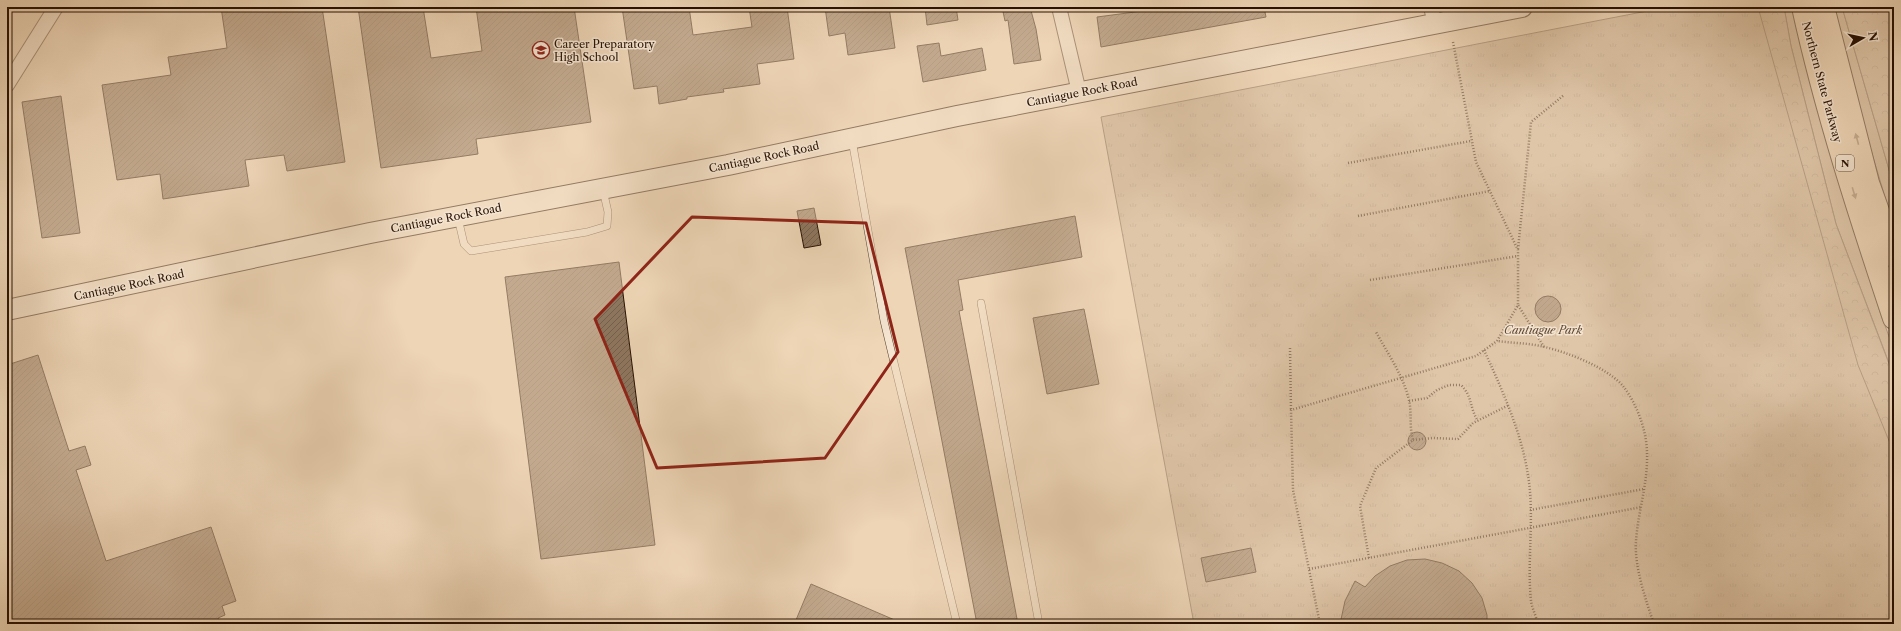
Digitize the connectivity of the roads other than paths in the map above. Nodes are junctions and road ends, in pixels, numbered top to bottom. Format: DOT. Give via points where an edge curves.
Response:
graph roads {
  1 [pos="56,7"];
  2 [pos="1059,7"];
  3 [pos="1522,7"];
  4 [pos="1802,7"];
  5 [pos="1823,7"];
  6 [pos="1433,16"];
  7 [pos="7,85"];
  8 [pos="1079,92"];
  9 [pos="852,138"];
  10 [pos="603,188"];
  11 [pos="458,216"];
  12 [pos="1894,256"];
  13 [pos="981,303"];
  14 [pos="7,310"];
  15 [pos="1894,318"];
  16 [pos="957,624"];
  17 [pos="1039,624"];
  1 -- 7 [label="street"];
  2 -- 8 [label="street"];
  3 -- 6 [label="main road, Cantiague Rock Road"];
  4 -- 15 [label="highway, Northern State Parkway / N, one-way" via="1814,62"];
  12 -- 5 [label="highway, Northern State Parkway / N, one-way" via="1868,183"];
  6 -- 8 [label="main road, Cantiague Rock Road"];
  8 -- 9 [label="main road, Cantiague Rock Road"];
  9 -- 10 [label="main road, Cantiague Rock Road" via="728,165"];
  9 -- 16 [label="lane" via="884,321"];
  10 -- 11 [label="main road, Cantiague Rock Road"];
  10 -- 11 [label="lane" via="608,212 607,226 587,232 471,251 464,244"];
  11 -- 14 [label="main road, Cantiague Rock Road"];
  13 -- 17 [label="lane"];
}
